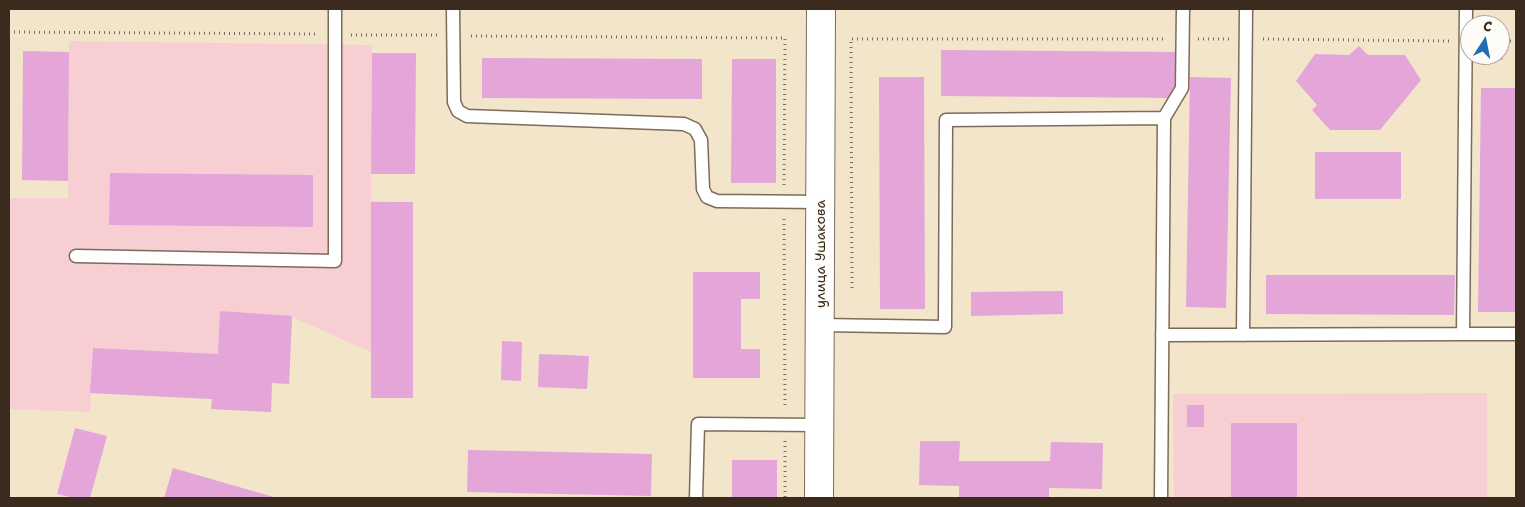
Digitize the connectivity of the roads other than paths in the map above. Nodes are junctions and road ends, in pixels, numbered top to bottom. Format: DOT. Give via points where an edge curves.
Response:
graph roads {
  1 [pos="336,9"];
  2 [pos="453,9"];
  3 [pos="821,9"];
  4 [pos="1182,9"];
  5 [pos="1246,9"];
  6 [pos="1466,9"];
  7 [pos="1164,118"];
  8 [pos="821,202"];
  9 [pos="76,256"];
  10 [pos="822,325"];
  11 [pos="1464,334"];
  12 [pos="1516,334"];
  13 [pos="1162,335"];
  14 [pos="1243,335"];
  15 [pos="820,425"];
  16 [pos="696,498"];
  17 [pos="819,498"];
  18 [pos="1161,498"];
  1 -- 9 [label="lane" via="335,261"];
  2 -- 8 [label="lane" via="454,102 463,114 684,124 695,129 702,140 703,189 707,197 716,201"];
  3 -- 8 [label="street, улица Ушакова"];
  4 -- 7 [label="lane" via="1182,88"];
  5 -- 14 [label="lane"];
  6 -- 11 [label="lane"];
  7 -- 10 [label="lane" via="946,120 945,327"];
  7 -- 13 [label="lane"];
  8 -- 10 [label="street, улица Ушакова"];
  10 -- 15 [label="street, улица Ушакова"];
  11 -- 12 [label="lane"];
  11 -- 14 [label="lane"];
  13 -- 14 [label="lane"];
  13 -- 18 [label="lane"];
  15 -- 16 [label="lane" via="698,424"];
  15 -- 17 [label="street, улица Ушакова"];
}
